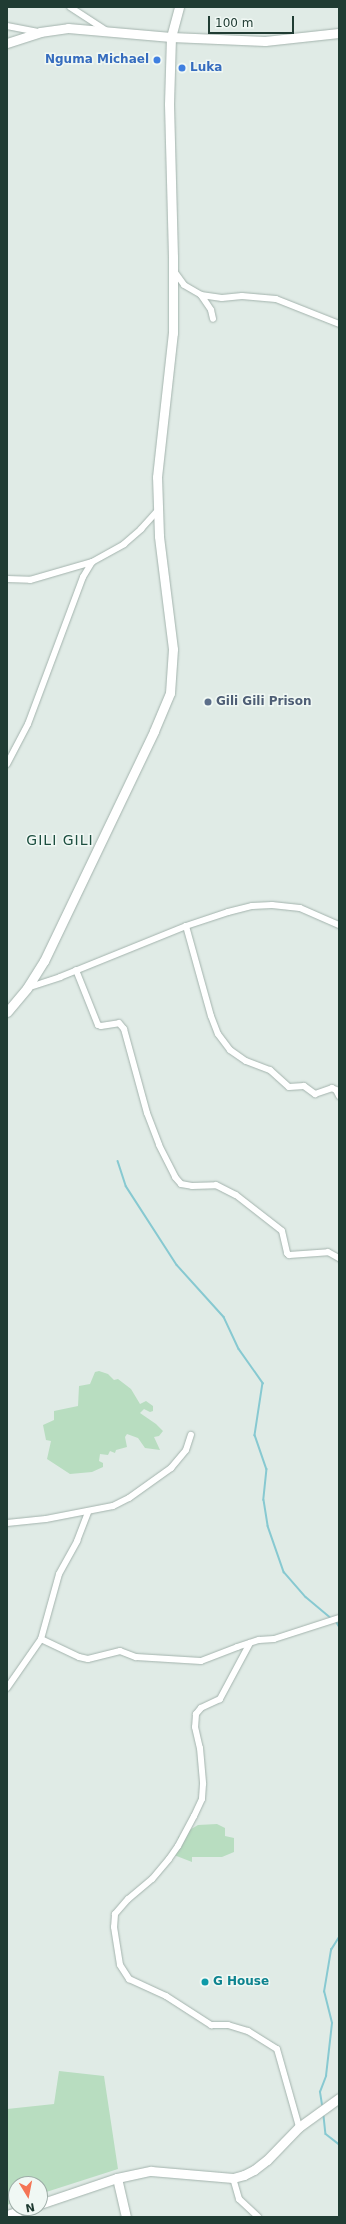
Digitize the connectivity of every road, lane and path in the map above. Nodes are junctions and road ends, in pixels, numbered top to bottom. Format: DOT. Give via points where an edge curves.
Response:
graph roads {
  1 [pos="70,7"];
  2 [pos="179,7"];
  3 [pos="7,26"];
  4 [pos="107,31"];
  5 [pos="40,32"];
  6 [pos="339,33"];
  7 [pos="171,37"];
  8 [pos="7,42"];
  9 [pos="173,269"];
  10 [pos="201,294"];
  11 [pos="213,319"];
  12 [pos="339,324"];
  13 [pos="157,511"];
  14 [pos="92,562"];
  15 [pos="7,579"];
  16 [pos="7,764"];
  17 [pos="339,924"];
  18 [pos="186,926"];
  19 [pos="76,970"];
  20 [pos="27,988"];
  21 [pos="7,1012"];
  22 [pos="339,1096"];
  23 [pos="339,1258"];
  24 [pos="191,1435"];
  25 [pos="88,1512"];
  26 [pos="7,1523"];
  27 [pos="339,1618"];
  28 [pos="41,1639"];
  29 [pos="250,1643"];
  30 [pos="7,1688"];
  31 [pos="339,2098"];
  32 [pos="299,2127"];
  33 [pos="117,2178"];
  34 [pos="232,2178"];
  35 [pos="48,2201"];
  36 [pos="126,2217"];
  37 [pos="258,2217"];
  1 -- 4 [label="street"];
  2 -- 7 [label="street"];
  3 -- 5 [label="street"];
  4 -- 5 [label="street" via="68,28"];
  4 -- 7 [label="street"];
  5 -- 8 [label="street"];
  6 -- 7 [label="street" via="265,41"];
  7 -- 9 [label="street" via="169,104"];
  9 -- 10 [label="street" via="184,285"];
  9 -- 13 [label="street" via="173,333 157,477"];
  10 -- 11 [label="street" via="211,310"];
  10 -- 12 [label="street" via="222,298 242,296 276,299"];
  13 -- 14 [label="street" via="124,544"];
  13 -- 20 [label="street" via="173,649 170,693 44,961"];
  14 -- 15 [label="street" via="30,580"];
  14 -- 16 [label="street" via="75,595 28,724"];
  17 -- 18 [label="street" via="300,908 272,905 228,912"];
  18 -- 19 [label="street"];
  18 -- 22 [label="street" via="211,1016 218,1034 230,1050 246,1061 270,1070 289,1087 304,1086 315,1094 332,1088"];
  19 -- 20 [label="street"];
  19 -- 23 [label="street" via="98,1025 119,1023 124,1029 147,1113 159,1145 181,1184 216,1185 236,1195 282,1232 289,1255 328,1252"];
  20 -- 21 [label="street"];
  24 -- 25 [label="street" via="182,1455 159,1478 121,1502"];
  25 -- 26 [label="street"];
  25 -- 28 [label="street" via="77,1541 59,1574"];
  27 -- 29 [label="street" via="274,1639"];
  28 -- 29 [label="street" via="88,1659 120,1651 136,1657 201,1661"];
  28 -- 30 [label="street"];
  29 -- 32 [label="street" via="220,1699 201,1708 196,1714 195,1727 200,1748 203,1784 202,1799 169,1859 115,1914 114,1927 120,1965 129,1979 166,1996 211,2025 228,2025 248,2031 278,2049"];
  31 -- 32 [label="street"];
  32 -- 34 [label="street" via="254,2170"];
  33 -- 34 [label="street" via="151,2171"];
  33 -- 35 [label="street"];
  33 -- 36 [label="street"];
  34 -- 37 [label="street" via="239,2200"];
}
